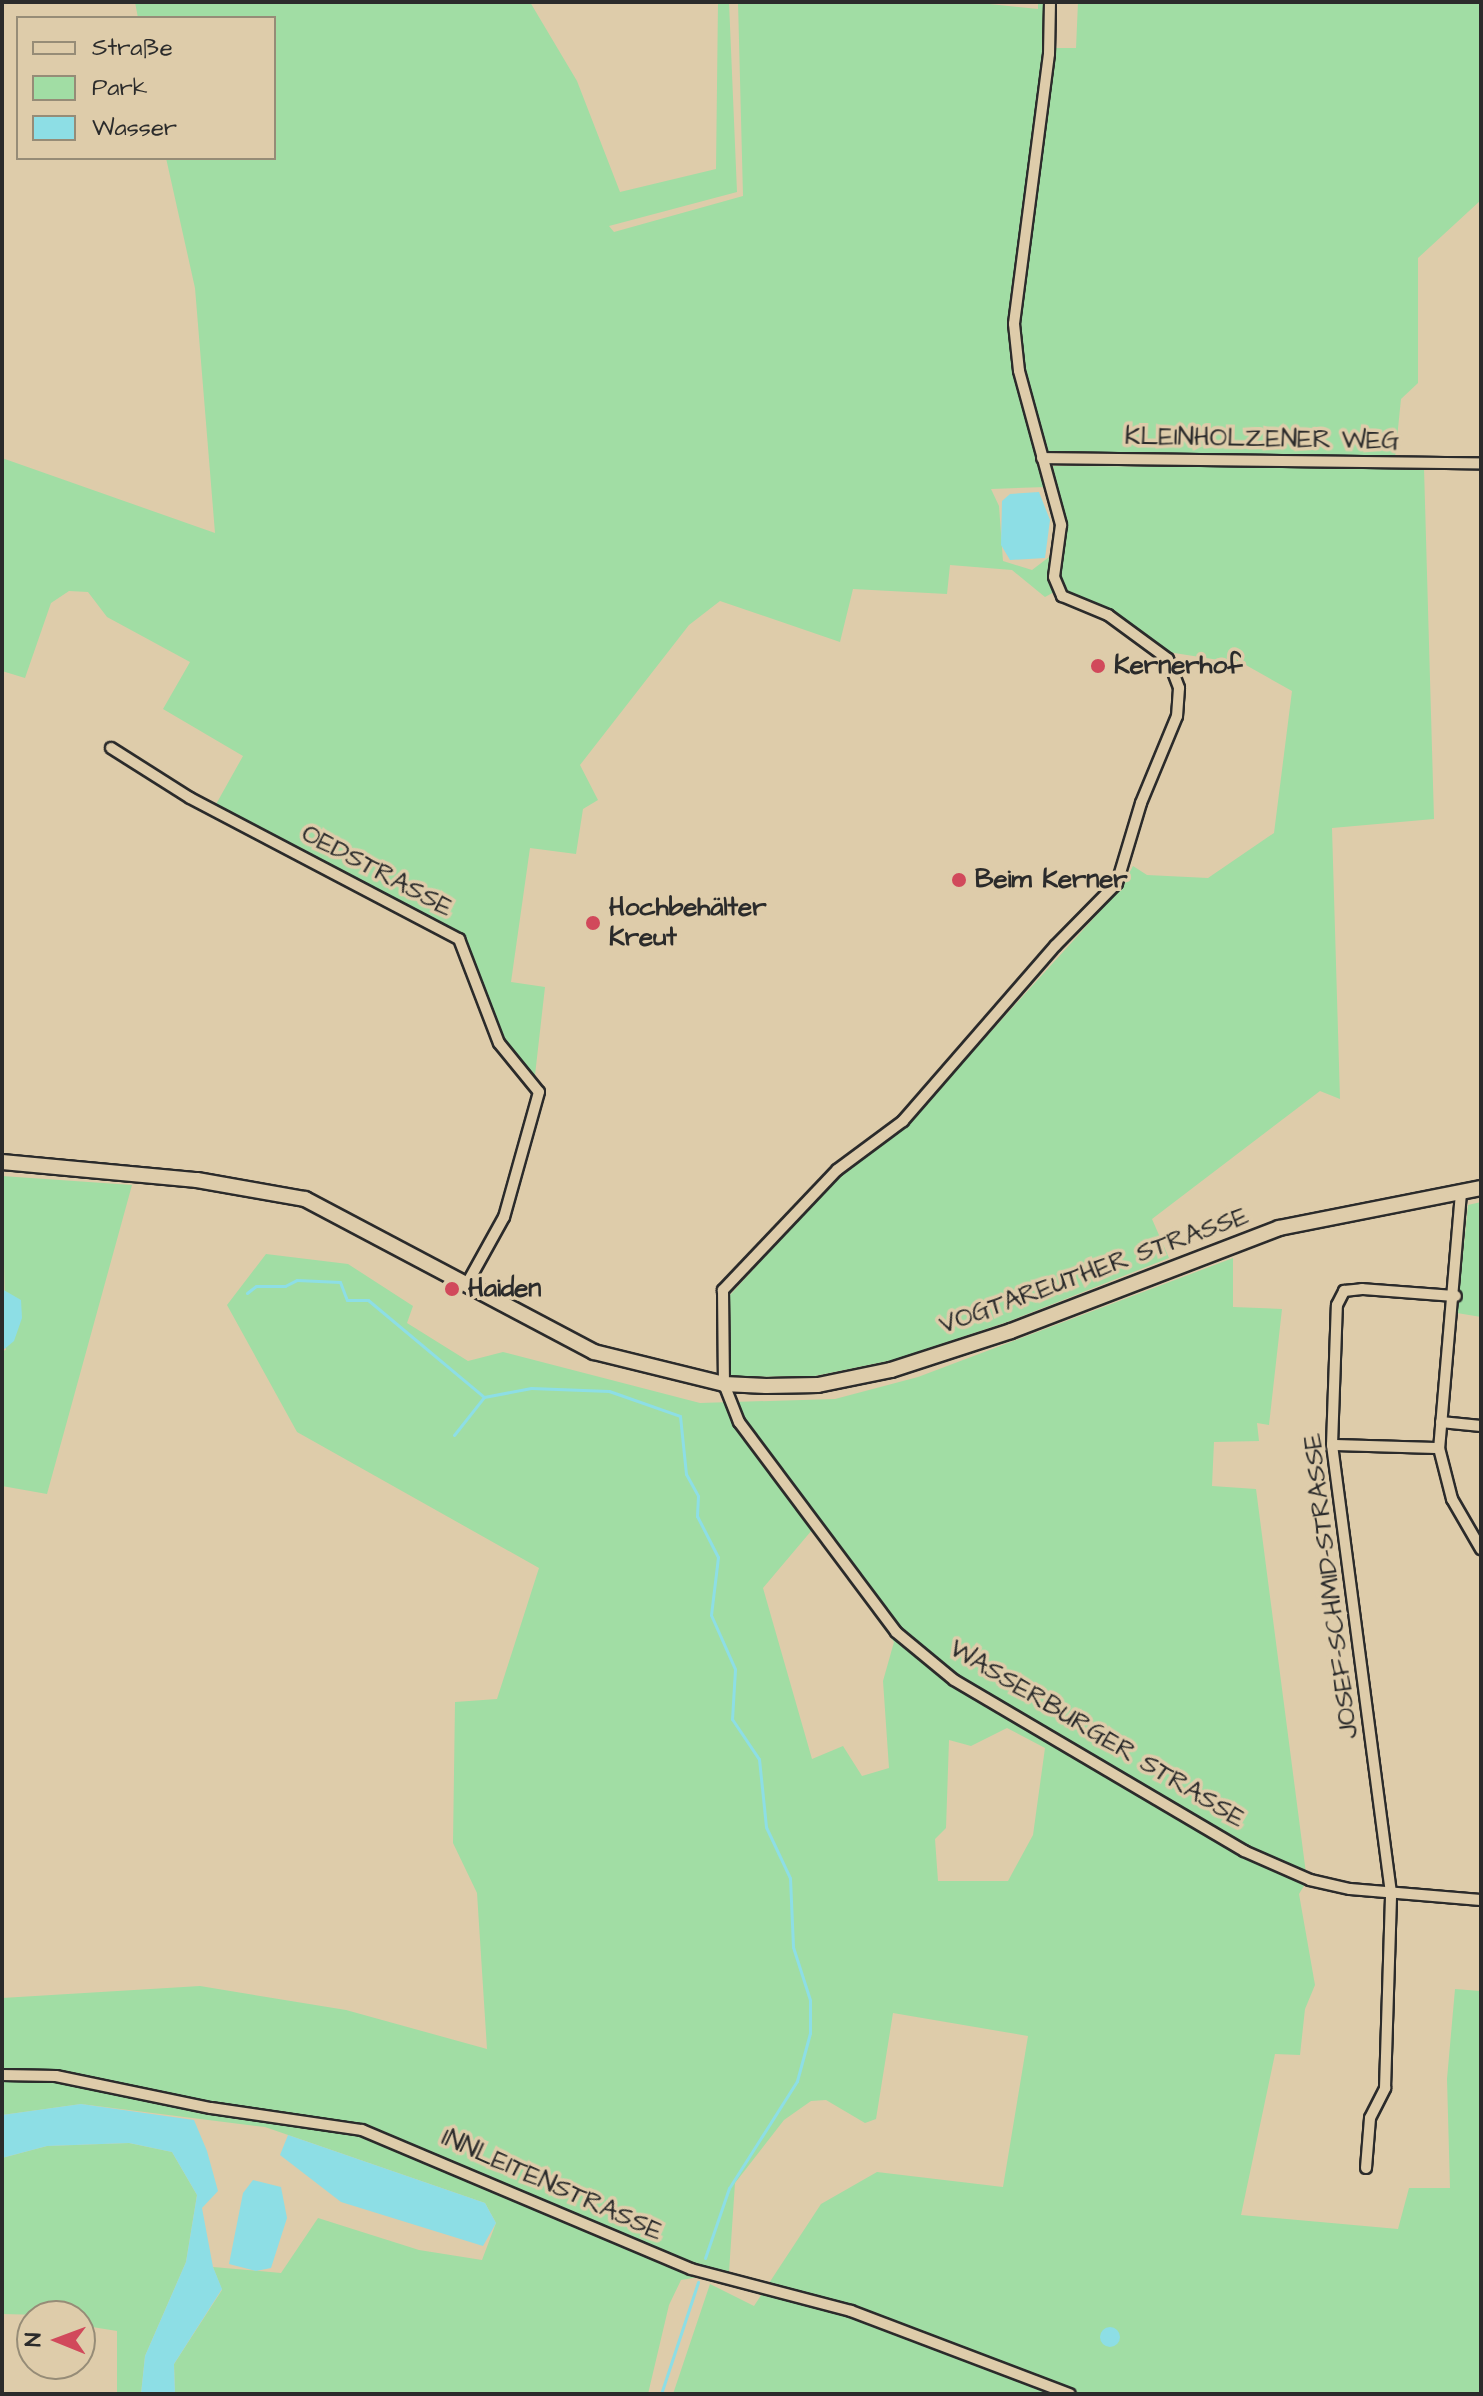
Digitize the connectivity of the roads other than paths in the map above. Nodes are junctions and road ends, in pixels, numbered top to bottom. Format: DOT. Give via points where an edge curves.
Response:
graph roads {
  1 [pos="1050,2"];
  2 [pos="1042,458"];
  3 [pos="1481,463"];
  4 [pos="111,748"];
  5 [pos="2,1162"];
  6 [pos="1481,1188"];
  7 [pos="1461,1193"];
  8 [pos="468,1282"];
  9 [pos="1456,1296"];
  10 [pos="724,1384"];
  11 [pos="1441,1422"];
  12 [pos="1481,1426"];
  13 [pos="1332,1445"];
  14 [pos="1439,1448"];
  15 [pos="1481,1549"];
  16 [pos="1391,1893"];
  17 [pos="1481,1900"];
  18 [pos="2,2075"];
  19 [pos="1366,2168"];
  20 [pos="1070,2394"];
  1 -- 2 [label="street" via="1049,54 1014,324 1019,371"];
  2 -- 3 [label="street, KLEINHOLZENER WEG"];
  2 -- 10 [label="street" via="1061,525 1054,577 1062,596 1108,615 1168,659 1179,688 1177,716 1141,803 1117,883 903,1121 837,1170 723,1290"];
  4 -- 8 [label="street, OEDSTRASSE" via="190,798 459,939 499,1043 539,1092 504,1217"];
  5 -- 8 [label="main road" via="281,1193 322,1206"];
  6 -- 7 [label="main road, VOGTAREUTHER STRASSE"];
  7 -- 9 [label="street"];
  7 -- 10 [label="main road, VOGTAREUTHER STRASSE" via="1254,1236 1011,1331 891,1370 818,1385"];
  8 -- 10 [label="main road" via="594,1352"];
  9 -- 11 [label="street"];
  9 -- 13 [label="street, JOSEF-SCHMID-STRASSE" via="1344,1291 1337,1305"];
  10 -- 16 [label="street, WASSERBURGER STRASSE" via="739,1422 896,1632 944,1672 1244,1851 1310,1880"];
  11 -- 12 [label="street"];
  11 -- 14 [label="street"];
  13 -- 14 [label="street"];
  13 -- 16 [label="street, JOSEF-SCHMID-STRASSE"];
  14 -- 15 [label="street" via="1452,1499"];
  16 -- 17 [label="street, WASSERBURGER STRASSE"];
  16 -- 19 [label="street, JOSEF-SCHMID-STRASSE" via="1385,2088 1370,2118"];
  18 -- 20 [label="street, INNLEITENSTRASSE" via="56,2076 211,2108 362,2130 409,2145 691,2269 851,2311"];
}
